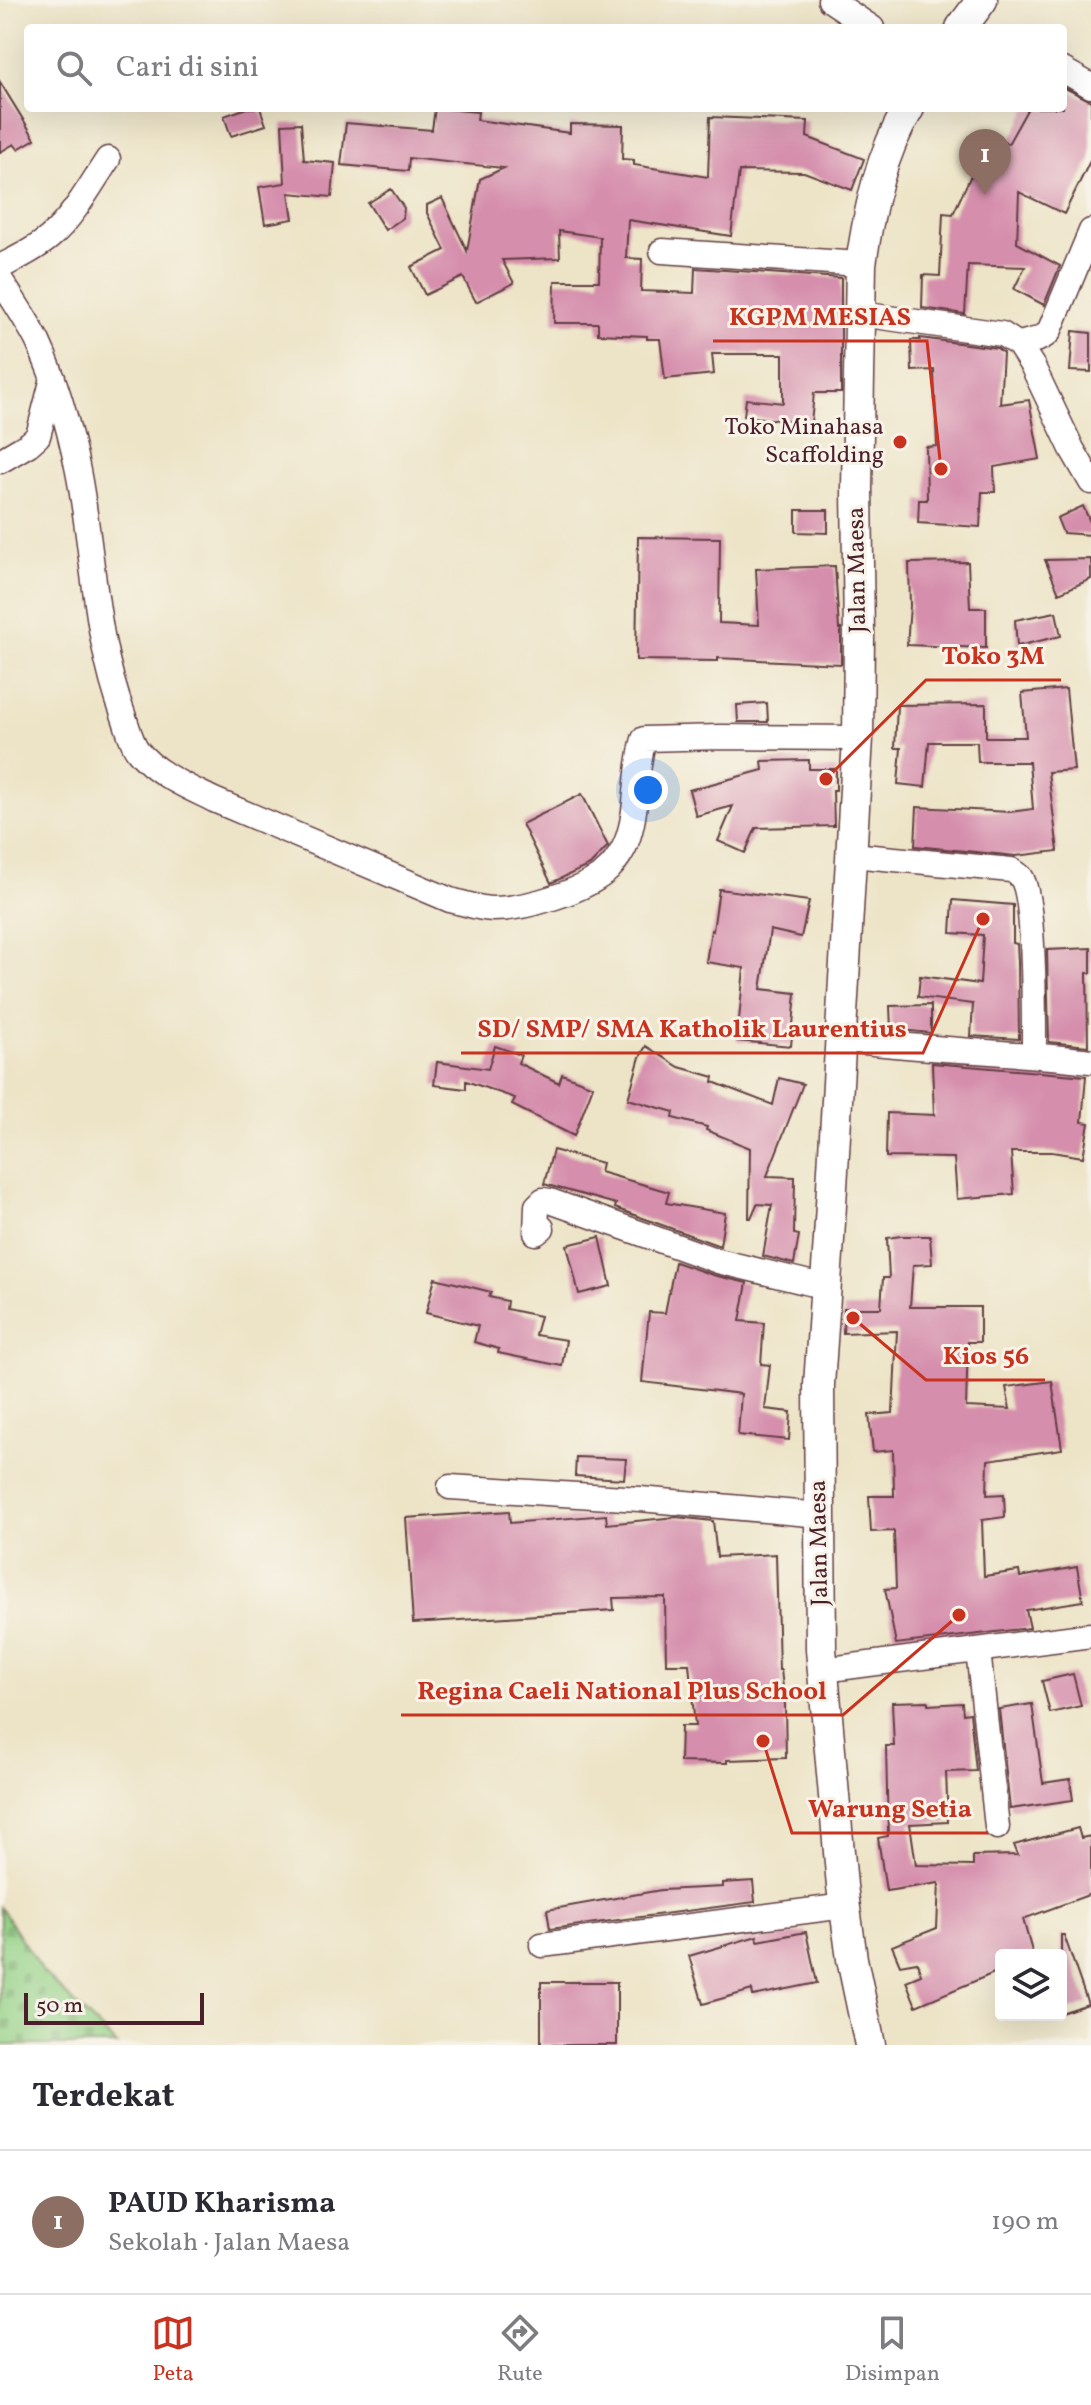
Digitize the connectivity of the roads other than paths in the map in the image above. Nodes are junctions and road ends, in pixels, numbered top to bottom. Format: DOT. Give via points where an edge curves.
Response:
graph roads {
  1 [pos="830,0"];
  2 [pos="866,24"];
  3 [pos="1067,72"];
  4 [pos="1091,86"];
  5 [pos="907,112"];
  6 [pos="108,159"];
  7 [pos="1091,231"];
  8 [pos="662,251"];
  9 [pos="861,264"];
  10 [pos="0,267"];
  11 [pos="0,279"];
  12 [pos="860,314"];
  13 [pos="1019,345"];
  14 [pos="53,377"];
  15 [pos="0,461"];
  16 [pos="1091,482"];
  17 [pos="858,738"];
  18 [pos="852,855"];
  19 [pos="840,1039"];
  20 [pos="1034,1054"];
  21 [pos="1091,1061"];
  22 [pos="542,1228"];
  23 [pos="826,1287"];
  24 [pos="450,1487"];
  25 [pos="820,1515"];
  26 [pos="1091,1635"];
  27 [pos="978,1650"];
  28 [pos="823,1670"];
  29 [pos="997,1827"];
  30 [pos="845,1906"];
  31 [pos="542,1945"];
  32 [pos="870,2045"];
  1 -- 2 [label="street"];
  3 -- 4 [label="street"];
  5 -- 9 [label="street, Jalan Maesa" via="883,160"];
  6 -- 10 [label="street" via="51,236"];
  7 -- 13 [label="street" via="1049,332"];
  8 -- 9 [label="street"];
  9 -- 12 [label="street, Jalan Maesa"];
  11 -- 14 [label="street"];
  12 -- 13 [label="street" via="1002,334"];
  12 -- 17 [label="street, Jalan Maesa"];
  13 -- 16 [label="street"];
  14 -- 15 [label="street" via="38,436"];
  14 -- 17 [label="street" via="78,472 112,680 135,748 151,765 214,800 450,900 491,909 536,904 611,868 626,843 644,739"];
  17 -- 18 [label="street, Jalan Maesa"];
  18 -- 19 [label="street, Jalan Maesa"];
  18 -- 20 [label="street" via="1011,870 1020,876 1030,926"];
  19 -- 20 [label="street"];
  19 -- 23 [label="street, Jalan Maesa"];
  20 -- 21 [label="street"];
  22 -- 23 [label="street" via="536,1233 537,1206 550,1201 718,1261"];
  23 -- 25 [label="street, Jalan Maesa" via="819,1385"];
  24 -- 25 [label="street"];
  25 -- 28 [label="street, Jalan Maesa"];
  26 -- 27 [label="street"];
  27 -- 28 [label="street"];
  27 -- 29 [label="street"];
  28 -- 30 [label="street, Jalan Maesa"];
  30 -- 31 [label="street"];
  30 -- 32 [label="street, Jalan Maesa"];
}
